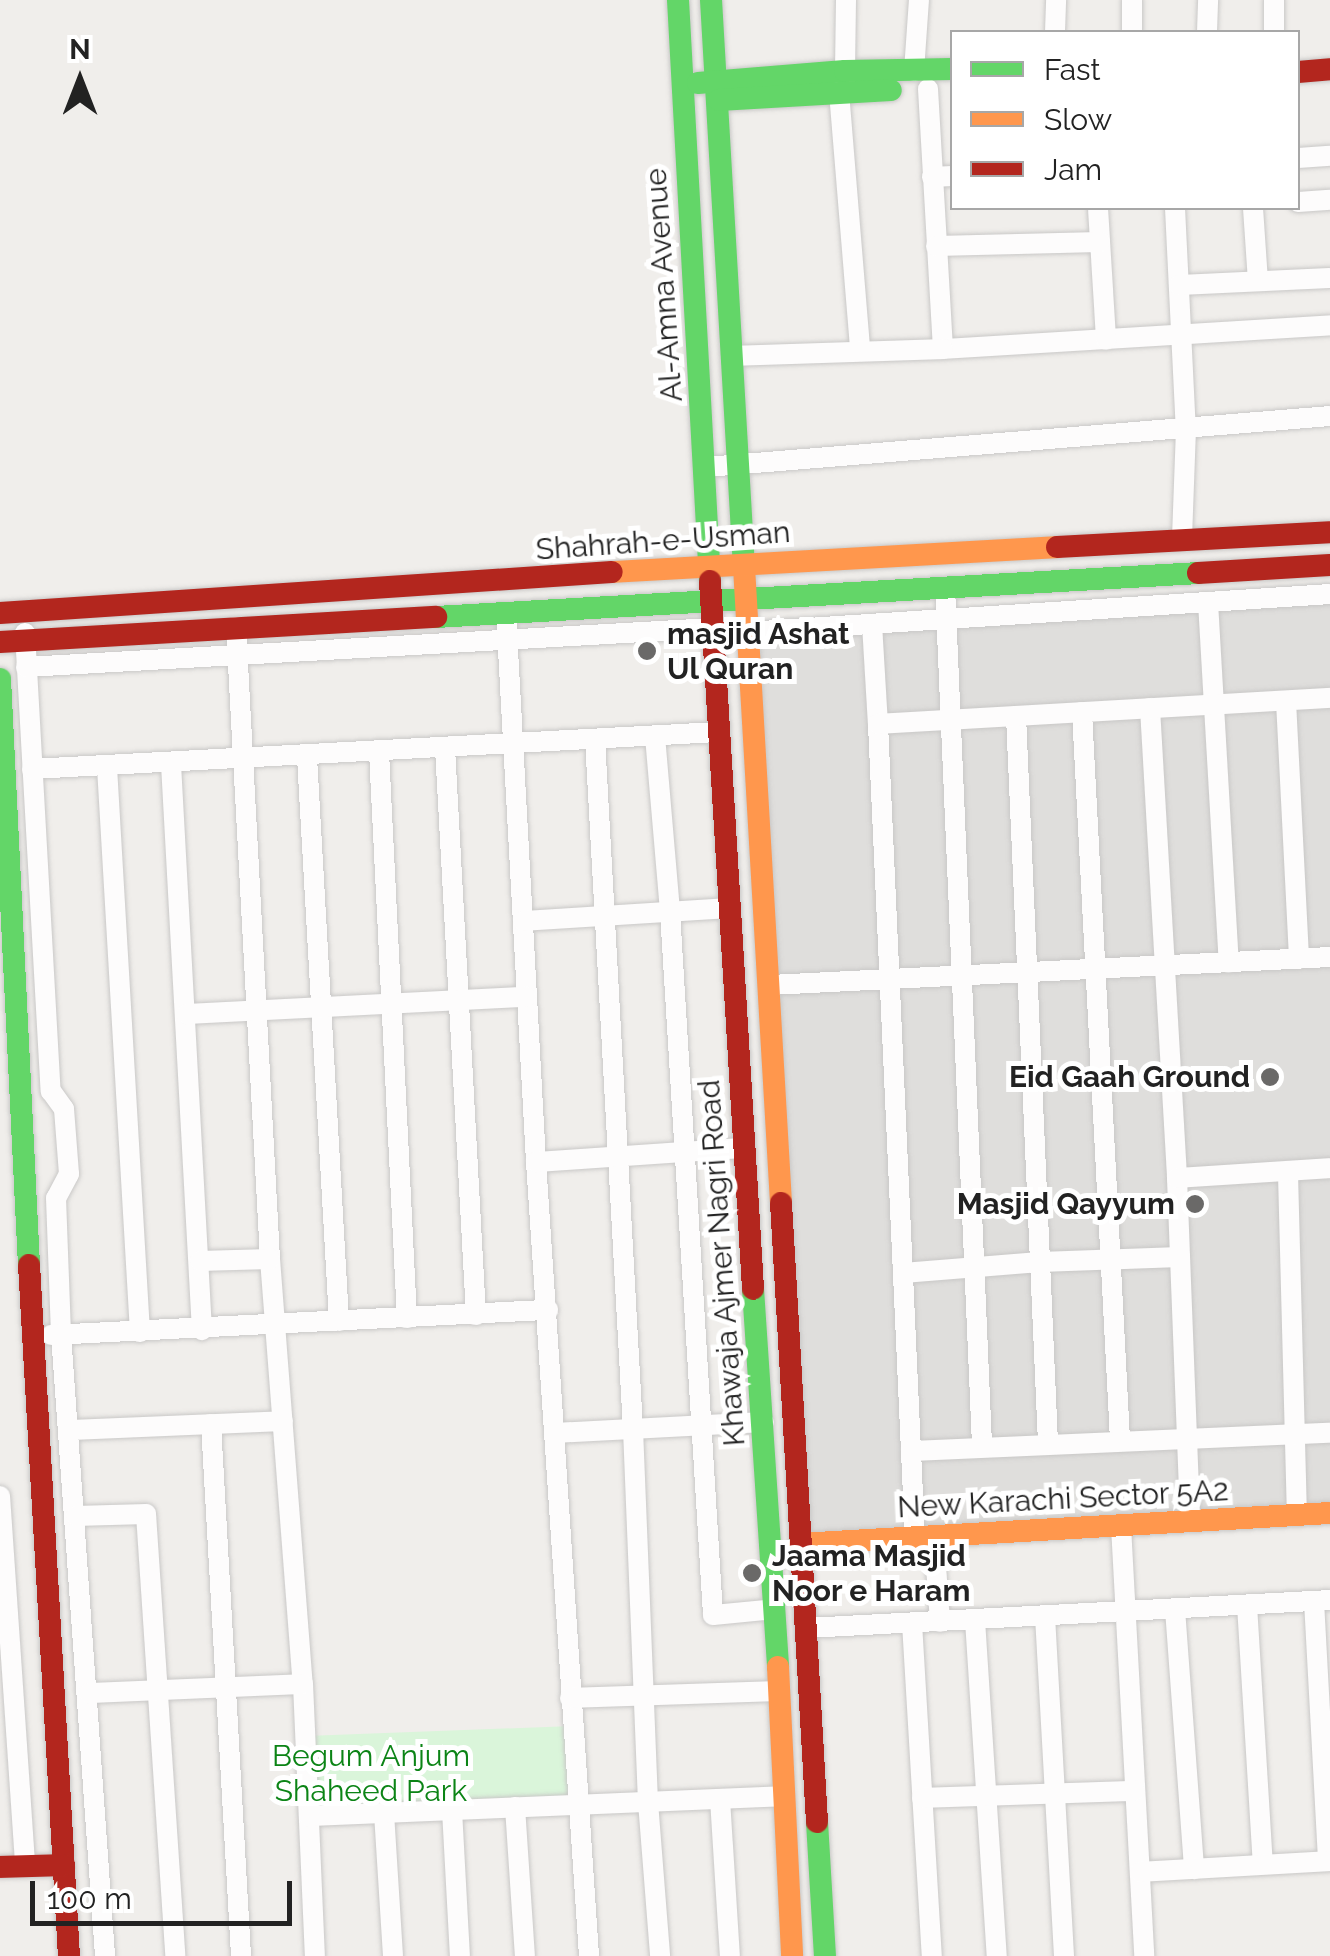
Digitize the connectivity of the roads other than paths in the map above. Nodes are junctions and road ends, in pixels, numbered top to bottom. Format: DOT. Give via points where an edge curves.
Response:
graph roads {
  1 [pos="678,0"];
  2 [pos="711,0"];
  3 [pos="846,0"];
  4 [pos="919,0"];
  5 [pos="1056,0"];
  6 [pos="1132,0"];
  7 [pos="1208,0"];
  8 [pos="1274,0"];
  9 [pos="1055,30"];
  10 [pos="1132,30"];
  11 [pos="1208,30"];
  12 [pos="1274,30"];
  13 [pos="1330,51"];
  14 [pos="1300,53"];
  15 [pos="1330,69"];
  16 [pos="950,70"];
  17 [pos="1300,72"];
  18 [pos="921,80"];
  19 [pos="842,82"];
  20 [pos="950,87"];
  21 [pos="714,91"];
  22 [pos="682,94"];
  23 [pos="1330,156"];
  24 [pos="1300,158"];
  25 [pos="942,177"];
  26 [pos="1330,200"];
  27 [pos="1300,202"];
  28 [pos="1098,210"];
  29 [pos="1175,210"];
  30 [pos="1253,210"];
  31 [pos="1100,242"];
  32 [pos="936,246"];
  33 [pos="1330,278"];
  34 [pos="1258,281"];
  35 [pos="1179,285"];
  36 [pos="1330,325"];
  37 [pos="1182,335"];
  38 [pos="1106,340"];
  39 [pos="860,348"];
  40 [pos="943,349"];
  41 [pos="732,356"];
  42 [pos="1330,416"];
  43 [pos="1186,430"];
  44 [pos="706,466"];
  45 [pos="738,466"];
  46 [pos="1330,532"];
  47 [pos="1182,540"];
  48 [pos="1330,565"];
  49 [pos="709,566"];
  50 [pos="741,566"];
  51 [pos="945,588"];
  52 [pos="1330,594"];
  53 [pos="744,601"];
  54 [pos="710,602"];
  55 [pos="1208,602"];
  56 [pos="11,612"];
  57 [pos="506,613"];
  58 [pos="946,619"];
  59 [pos="872,624"];
  60 [pos="236,628"];
  61 [pos="712,628"];
  62 [pos="746,632"];
  63 [pos="25,640"];
  64 [pos="509,640"];
  65 [pos="0,642"];
  66 [pos="237,656"];
  67 [pos="26,667"];
  68 [pos="0,679"];
  69 [pos="1330,698"];
  70 [pos="1286,700"];
  71 [pos="1215,705"];
  72 [pos="1150,708"];
  73 [pos="1082,712"];
  74 [pos="1016,716"];
  75 [pos="952,720"];
  76 [pos="878,724"];
  77 [pos="717,732"];
  78 [pos="655,736"];
  79 [pos="595,739"];
  80 [pos="514,742"];
  81 [pos="445,748"];
  82 [pos="379,752"];
  83 [pos="307,757"];
  84 [pos="242,760"];
  85 [pos="171,764"];
  86 [pos="106,767"];
  87 [pos="32,769"];
  88 [pos="760,861"];
  89 [pos="725,864"];
  90 [pos="728,908"];
  91 [pos="670,912"];
  92 [pos="605,915"];
  93 [pos="522,921"];
  94 [pos="1330,957"];
  95 [pos="1299,959"];
  96 [pos="1229,962"];
  97 [pos="1162,965"];
  98 [pos="1097,968"];
  99 [pos="1027,972"];
  100 [pos="961,975"];
  101 [pos="889,978"];
  102 [pos="770,985"];
  103 [pos="458,997"];
  104 [pos="526,997"];
  105 [pos="389,1002"];
  106 [pos="322,1006"];
  107 [pos="258,1010"];
  108 [pos="187,1014"];
  109 [pos="743,1148"];
  110 [pos="683,1153"];
  111 [pos="618,1157"];
  112 [pos="536,1162"];
  113 [pos="1330,1168"];
  114 [pos="1288,1174"];
  115 [pos="1178,1178"];
  116 [pos="12,1185"];
  117 [pos="1180,1257"];
  118 [pos="270,1260"];
  119 [pos="200,1261"];
  120 [pos="1040,1262"];
  121 [pos="1108,1262"];
  122 [pos="974,1267"];
  123 [pos="902,1273"];
  124 [pos="786,1296"];
  125 [pos="755,1300"];
  126 [pos="548,1310"];
  127 [pos="476,1315"];
  128 [pos="406,1318"];
  129 [pos="339,1321"];
  130 [pos="276,1325"];
  131 [pos="202,1330"];
  132 [pos="140,1332"];
  133 [pos="62,1334"];
  134 [pos="34,1336"];
  135 [pos="283,1421"];
  136 [pos="764,1422"];
  137 [pos="211,1424"];
  138 [pos="702,1426"];
  139 [pos="633,1429"];
  140 [pos="71,1430"];
  141 [pos="555,1433"];
  142 [pos="1330,1433"];
  143 [pos="1296,1435"];
  144 [pos="1188,1438"];
  145 [pos="1120,1440"];
  146 [pos="1048,1442"];
  147 [pos="982,1446"];
  148 [pos="911,1451"];
  149 [pos="0,1496"];
  150 [pos="1330,1513"];
  151 [pos="1296,1515"];
  152 [pos="76,1516"];
  153 [pos="1190,1522"];
  154 [pos="1120,1526"];
  155 [pos="924,1538"];
  156 [pos="800,1544"];
  157 [pos="1322,1601"];
  158 [pos="1247,1605"];
  159 [pos="776,1609"];
  160 [pos="1175,1609"];
  161 [pos="1125,1612"];
  162 [pos="1045,1616"];
  163 [pos="975,1620"];
  164 [pos="940,1622"];
  165 [pos="912,1623"];
  166 [pos="807,1628"];
  167 [pos="303,1684"];
  168 [pos="226,1688"];
  169 [pos="158,1690"];
  170 [pos="776,1692"];
  171 [pos="643,1693"];
  172 [pos="89,1694"];
  173 [pos="570,1698"];
  174 [pos="813,1726"];
  175 [pos="779,1728"];
  176 [pos="1135,1791"];
  177 [pos="1055,1794"];
  178 [pos="784,1796"];
  179 [pos="986,1796"];
  180 [pos="922,1798"];
  181 [pos="720,1799"];
  182 [pos="648,1802"];
  183 [pos="576,1804"];
  184 [pos="516,1807"];
  185 [pos="452,1810"];
  186 [pos="384,1813"];
  187 [pos="309,1816"];
  188 [pos="1329,1861"];
  189 [pos="1263,1864"];
  190 [pos="64,1865"];
  191 [pos="26,1866"];
  192 [pos="0,1867"];
  193 [pos="1194,1869"];
  194 [pos="1140,1872"];
  195 [pos="69,1956"];
  196 [pos="106,1956"];
  197 [pos="176,1956"];
  198 [pos="242,1956"];
  199 [pos="315,1956"];
  200 [pos="393,1956"];
  201 [pos="460,1956"];
  202 [pos="525,1956"];
  203 [pos="589,1956"];
  204 [pos="660,1956"];
  205 [pos="730,1956"];
  206 [pos="792,1956"];
  207 [pos="826,1956"];
  208 [pos="932,1956"];
  209 [pos="996,1956"];
  210 [pos="1064,1956"];
  211 [pos="1144,1956"];
  1 -- 22 [label="main road, Al-Amna Avenue"];
  2 -- 21 [label="main road, Khawaja Ajmer Nagri Road"];
  3 -- 19 [label="street"];
  4 -- 18 [label="street"];
  5 -- 9 [label="street"];
  6 -- 10 [label="street"];
  7 -- 11 [label="street"];
  8 -- 12 [label="street"];
  13 -- 14 [label="main road"];
  15 -- 17 [label="main road"];
  16 -- 18 [label="main road"];
  18 -- 19 [label="main road"];
  18 -- 20 [label="main road"];
  18 -- 25 [label="street"];
  19 -- 21 [label="main road"];
  19 -- 39 [label="street"];
  21 -- 22 [label="main road"];
  21 -- 41 [label="main road, Khawaja Ajmer Nagri Road"];
  22 -- 44 [label="main road, Al-Amna Avenue"];
  23 -- 24 [label="street"];
  25 -- 32 [label="street"];
  26 -- 27 [label="street"];
  28 -- 31 [label="street"];
  29 -- 35 [label="street"];
  30 -- 34 [label="street"];
  31 -- 32 [label="street"];
  31 -- 38 [label="street"];
  32 -- 40 [label="street"];
  33 -- 34 [label="street"];
  34 -- 35 [label="street"];
  35 -- 37 [label="street"];
  36 -- 37 [label="street"];
  37 -- 38 [label="street"];
  37 -- 43 [label="street"];
  38 -- 40 [label="street"];
  39 -- 40 [label="street"];
  39 -- 41 [label="street"];
  41 -- 45 [label="main road, Khawaja Ajmer Nagri Road"];
  42 -- 43 [label="street"];
  43 -- 45 [label="street"];
  43 -- 47 [label="street"];
  44 -- 45 [label="street"];
  44 -- 49 [label="main road, Al-Amna Avenue"];
  45 -- 50 [label="main road, Khawaja Ajmer Nagri Road"];
  46 -- 47 [label="main road, Shahrah-e-Usman"];
  47 -- 50 [label="main road, Shahrah-e-Usman"];
  48 -- 51 [label="main road, Shahrah-e-Usman"];
  49 -- 50 [label="main road, Shahrah-e-Usman"];
  49 -- 54 [label="main road, Khawaja Ajmer Nagri Road"];
  49 -- 56 [label="main road, Shahrah-e-Usman"];
  50 -- 53 [label="main road, Khawaja Ajmer Nagri Road"];
  51 -- 53 [label="main road, Shahrah-e-Usman"];
  51 -- 58 [label="street"];
  52 -- 55 [label="street"];
  53 -- 54 [label="main road, Shahrah-e-Usman"];
  53 -- 62 [label="main road, Khawaja Ajmer Nagri Road"];
  54 -- 57 [label="main road, Shahrah-e-Usman"];
  54 -- 61 [label="main road, Khawaja Ajmer Nagri Road"];
  55 -- 58 [label="street"];
  55 -- 71 [label="street"];
  56 -- 63 [label="street"];
  57 -- 60 [label="main road, Shahrah-e-Usman"];
  57 -- 64 [label="street"];
  58 -- 59 [label="street"];
  58 -- 75 [label="street"];
  59 -- 62 [label="street"];
  59 -- 76 [label="street"];
  60 -- 63 [label="main road, Shahrah-e-Usman"];
  60 -- 66 [label="street"];
  61 -- 64 [label="street"];
  61 -- 77 [label="main road, Khawaja Ajmer Nagri Road"];
  62 -- 88 [label="main road, Khawaja Ajmer Nagri Road"];
  63 -- 65 [label="main road, Shahrah-e-Usman"];
  63 -- 67 [label="street"];
  64 -- 66 [label="street"];
  64 -- 80 [label="street"];
  66 -- 67 [label="street"];
  66 -- 84 [label="street"];
  67 -- 87 [label="street"];
  68 -- 116 [label="main road"];
  69 -- 70 [label="street"];
  70 -- 71 [label="street"];
  70 -- 95 [label="street"];
  71 -- 72 [label="street"];
  71 -- 96 [label="street"];
  72 -- 73 [label="street"];
  72 -- 97 [label="street"];
  73 -- 74 [label="street"];
  73 -- 98 [label="street"];
  74 -- 75 [label="street"];
  74 -- 99 [label="street"];
  75 -- 76 [label="street"];
  75 -- 100 [label="street"];
  76 -- 101 [label="street"];
  77 -- 78 [label="street"];
  77 -- 89 [label="main road, Khawaja Ajmer Nagri Road"];
  78 -- 79 [label="street"];
  78 -- 91 [label="street"];
  79 -- 80 [label="street"];
  79 -- 92 [label="street"];
  80 -- 81 [label="street"];
  80 -- 93 [label="street"];
  81 -- 82 [label="street"];
  81 -- 103 [label="street"];
  82 -- 83 [label="street"];
  82 -- 105 [label="street"];
  83 -- 84 [label="street"];
  83 -- 106 [label="street"];
  84 -- 85 [label="street"];
  84 -- 107 [label="street"];
  85 -- 86 [label="street"];
  85 -- 108 [label="street"];
  86 -- 87 [label="street"];
  86 -- 132 [label="street"];
  87 -- 133 [label="street" via="51,1091 64,1109 69,1174 56,1198"];
  88 -- 89 [label="main road"];
  88 -- 102 [label="main road, Khawaja Ajmer Nagri Road"];
  89 -- 90 [label="main road, Khawaja Ajmer Nagri Road"];
  90 -- 91 [label="street"];
  90 -- 109 [label="main road, Khawaja Ajmer Nagri Road"];
  91 -- 92 [label="street"];
  91 -- 110 [label="street"];
  92 -- 93 [label="street"];
  92 -- 111 [label="street"];
  93 -- 104 [label="street"];
  94 -- 95 [label="street"];
  95 -- 96 [label="street"];
  96 -- 97 [label="street"];
  97 -- 98 [label="street"];
  97 -- 115 [label="street"];
  98 -- 99 [label="street"];
  98 -- 121 [label="street"];
  99 -- 100 [label="street"];
  99 -- 120 [label="street"];
  100 -- 101 [label="street"];
  100 -- 122 [label="street"];
  101 -- 102 [label="street"];
  101 -- 123 [label="street"];
  102 -- 124 [label="main road, Khawaja Ajmer Nagri Road"];
  103 -- 104 [label="street"];
  103 -- 105 [label="street"];
  103 -- 127 [label="street"];
  104 -- 112 [label="street"];
  105 -- 106 [label="street"];
  105 -- 128 [label="street"];
  106 -- 107 [label="street"];
  106 -- 129 [label="street"];
  107 -- 108 [label="street"];
  107 -- 118 [label="street"];
  108 -- 119 [label="street"];
  109 -- 110 [label="street"];
  109 -- 125 [label="main road, Khawaja Ajmer Nagri Road"];
  110 -- 111 [label="street"];
  110 -- 138 [label="street"];
  111 -- 112 [label="street"];
  111 -- 139 [label="street"];
  112 -- 126 [label="street"];
  113 -- 114 [label="street"];
  114 -- 115 [label="street"];
  114 -- 143 [label="street"];
  115 -- 117 [label="street"];
  116 -- 134 [label="main road"];
  117 -- 121 [label="street"];
  117 -- 144 [label="street"];
  118 -- 119 [label="street"];
  118 -- 130 [label="street"];
  119 -- 131 [label="street"];
  120 -- 121 [label="street"];
  120 -- 122 [label="street"];
  120 -- 146 [label="street"];
  121 -- 145 [label="street"];
  122 -- 123 [label="street"];
  122 -- 147 [label="street"];
  123 -- 148 [label="street"];
  124 -- 125 [label="main road"];
  124 -- 156 [label="main road, Khawaja Ajmer Nagri Road"];
  125 -- 136 [label="main road, Khawaja Ajmer Nagri Road"];
  126 -- 127 [label="street"];
  126 -- 141 [label="street"];
  127 -- 128 [label="street"];
  128 -- 129 [label="street"];
  129 -- 130 [label="street"];
  130 -- 131 [label="street"];
  130 -- 135 [label="street"];
  131 -- 132 [label="street"];
  132 -- 133 [label="street"];
  133 -- 134 [label="street"];
  133 -- 140 [label="street"];
  134 -- 190 [label="main road"];
  135 -- 137 [label="street"];
  135 -- 167 [label="street"];
  136 -- 138 [label="street"];
  136 -- 159 [label="main road, Khawaja Ajmer Nagri Road"];
  137 -- 140 [label="street"];
  137 -- 168 [label="street"];
  138 -- 139 [label="street"];
  138 -- 159 [label="street" via="713,1615"];
  139 -- 141 [label="street"];
  139 -- 171 [label="street"];
  140 -- 152 [label="street"];
  141 -- 173 [label="street"];
  142 -- 143 [label="street"];
  143 -- 144 [label="street"];
  143 -- 151 [label="street"];
  144 -- 145 [label="street"];
  144 -- 153 [label="street"];
  145 -- 146 [label="street"];
  146 -- 147 [label="street"];
  147 -- 148 [label="street"];
  148 -- 155 [label="street"];
  149 -- 191 [label="street"];
  150 -- 151 [label="main road, New Karachi Sector 5A2"];
  151 -- 153 [label="main road, New Karachi Sector 5A2"];
  152 -- 169 [label="street" via="146,1514"];
  152 -- 172 [label="street"];
  153 -- 154 [label="main road, New Karachi Sector 5A2"];
  154 -- 155 [label="main road, New Karachi Sector 5A2"];
  154 -- 161 [label="street"];
  155 -- 156 [label="main road, New Karachi Sector 5A2"];
  155 -- 164 [label="street"];
  156 -- 166 [label="main road, Khawaja Ajmer Nagri Road"];
  157 -- 158 [label="street"];
  157 -- 188 [label="street"];
  158 -- 160 [label="street"];
  158 -- 189 [label="street"];
  159 -- 170 [label="main road, Khawaja Ajmer Nagri Road"];
  160 -- 161 [label="street"];
  160 -- 193 [label="street"];
  161 -- 162 [label="street"];
  161 -- 176 [label="street"];
  162 -- 163 [label="street"];
  162 -- 177 [label="street"];
  163 -- 164 [label="street"];
  163 -- 179 [label="street"];
  164 -- 165 [label="street"];
  165 -- 166 [label="street"];
  165 -- 180 [label="street"];
  166 -- 174 [label="main road, Khawaja Ajmer Nagri Road"];
  167 -- 168 [label="street"];
  167 -- 187 [label="street"];
  168 -- 169 [label="street"];
  168 -- 198 [label="street"];
  169 -- 172 [label="street"];
  169 -- 197 [label="street"];
  170 -- 171 [label="street"];
  170 -- 175 [label="main road, Khawaja Ajmer Nagri Road"];
  171 -- 173 [label="street"];
  171 -- 182 [label="street"];
  172 -- 196 [label="street"];
  173 -- 183 [label="street"];
  174 -- 175 [label="main road"];
  174 -- 207 [label="main road, Khawaja Ajmer Nagri Road"];
  175 -- 178 [label="main road, Khawaja Ajmer Nagri Road"];
  176 -- 177 [label="street"];
  176 -- 194 [label="street"];
  177 -- 179 [label="street"];
  177 -- 210 [label="street"];
  178 -- 181 [label="street"];
  178 -- 206 [label="main road, Khawaja Ajmer Nagri Road"];
  179 -- 180 [label="street"];
  179 -- 209 [label="street"];
  180 -- 208 [label="street"];
  181 -- 182 [label="street"];
  181 -- 205 [label="street"];
  182 -- 183 [label="street"];
  182 -- 204 [label="street"];
  183 -- 184 [label="street"];
  183 -- 203 [label="street"];
  184 -- 185 [label="street"];
  184 -- 202 [label="street"];
  185 -- 186 [label="street"];
  185 -- 201 [label="street"];
  186 -- 187 [label="street"];
  186 -- 200 [label="street"];
  187 -- 199 [label="street"];
  188 -- 189 [label="street"];
  189 -- 193 [label="street"];
  190 -- 191 [label="main road"];
  190 -- 195 [label="main road"];
  191 -- 192 [label="main road"];
  193 -- 194 [label="street"];
  194 -- 211 [label="street"];
}
